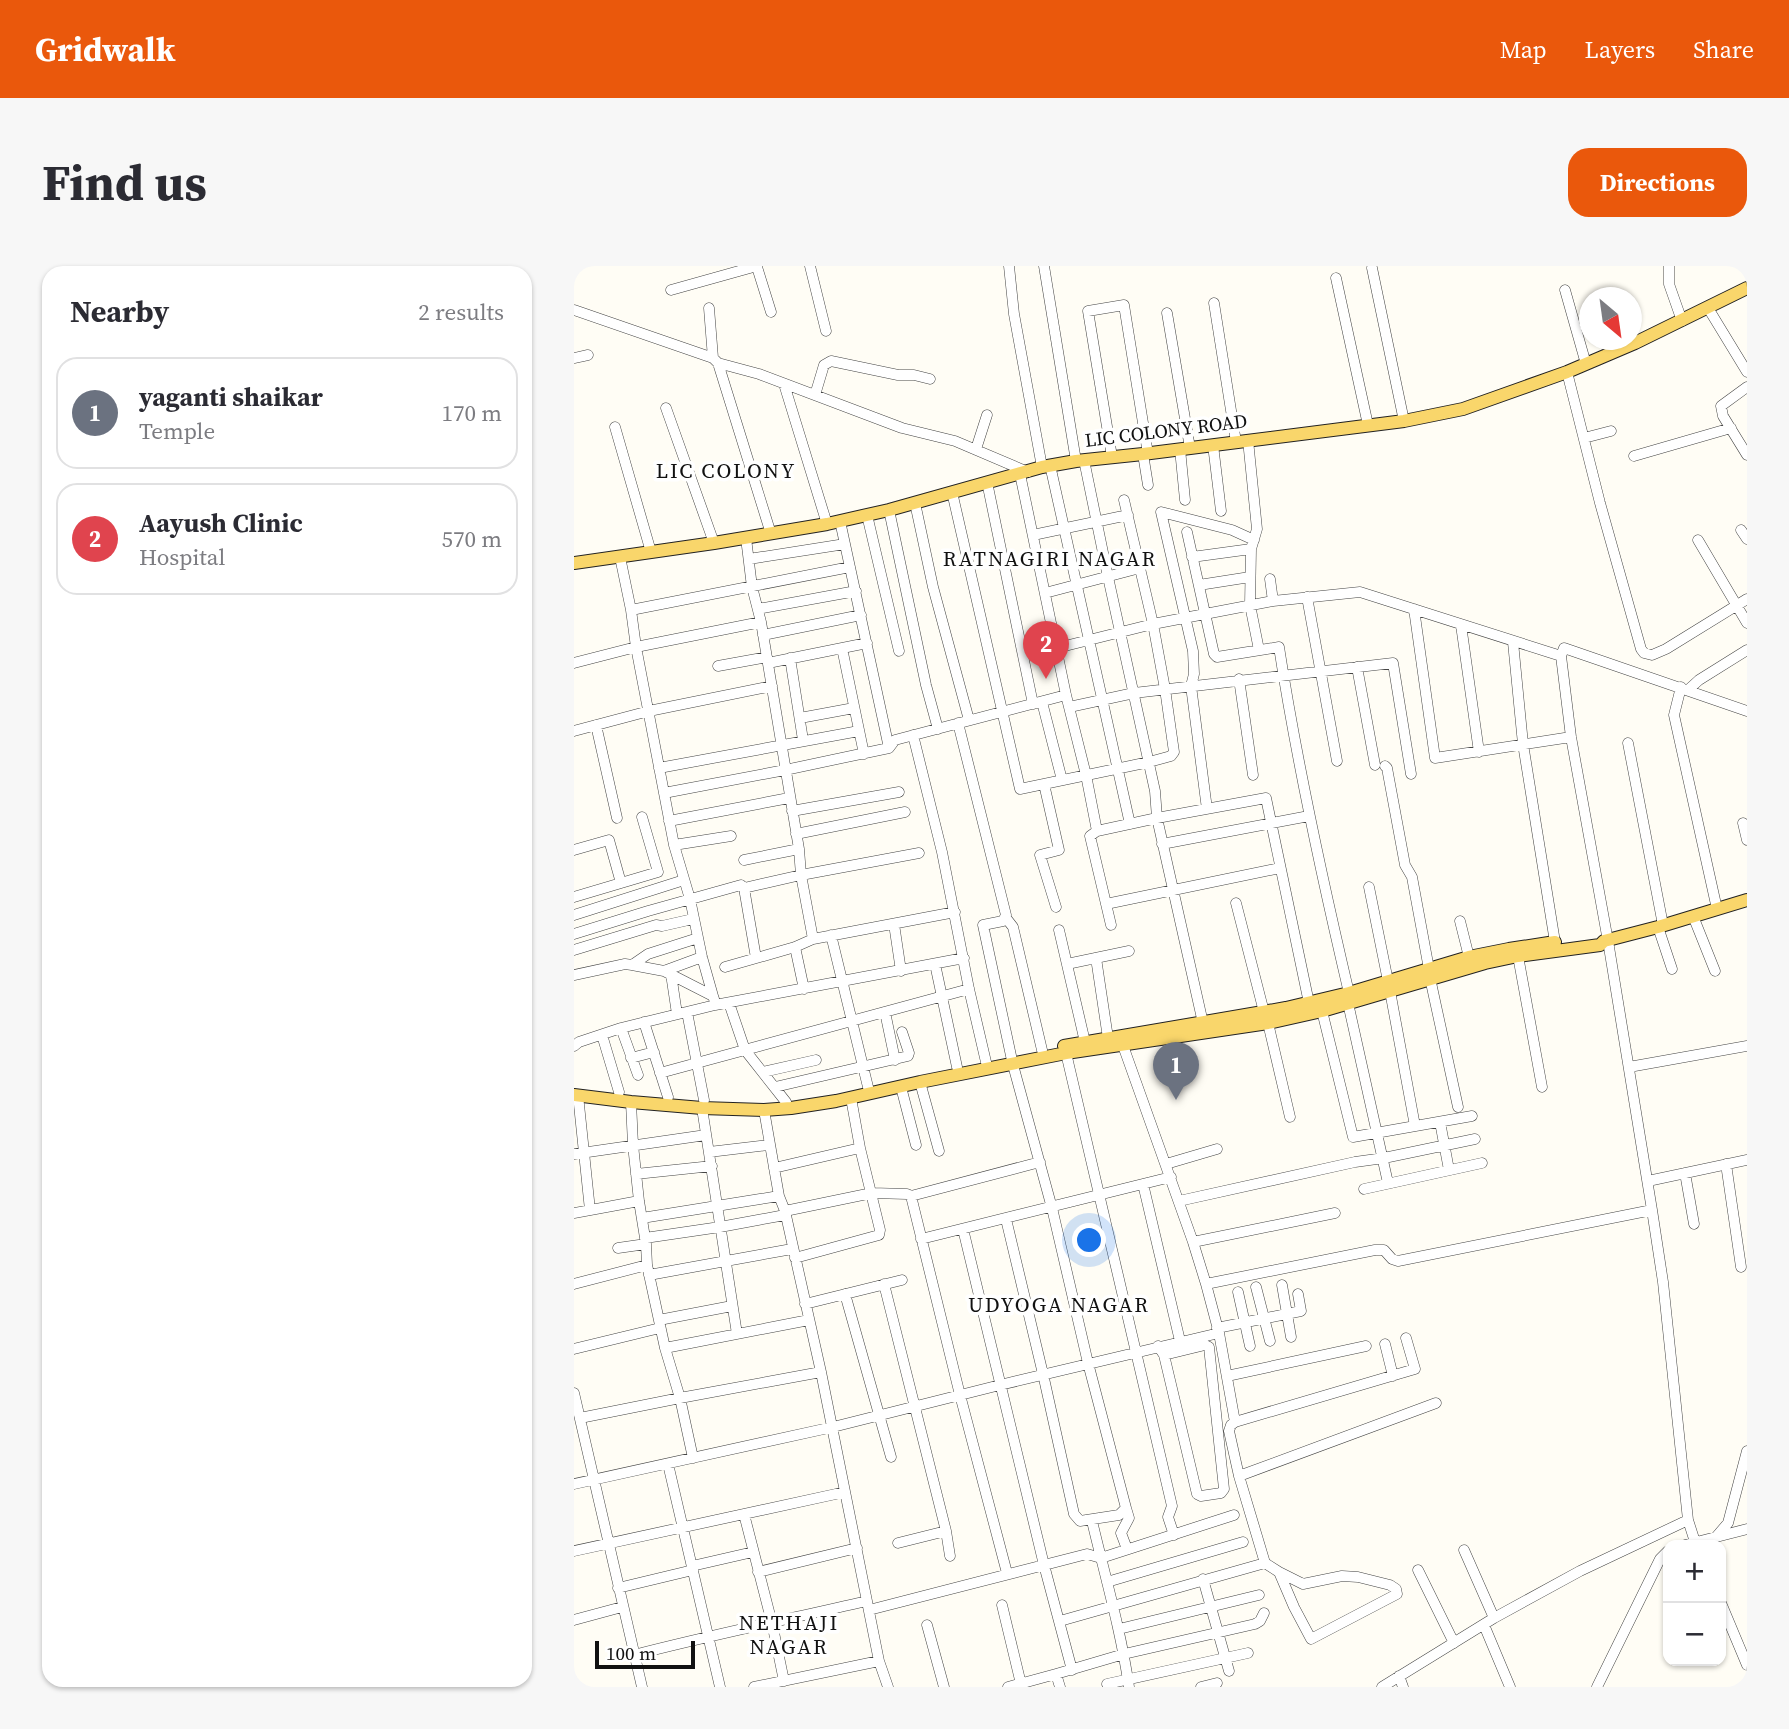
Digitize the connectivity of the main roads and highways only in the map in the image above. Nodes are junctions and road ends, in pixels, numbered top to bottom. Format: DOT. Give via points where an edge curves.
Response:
graph roads {
  1 [pos="1747,288"];
  2 [pos="574,563"];
  3 [pos="1747,900"];
  4 [pos="1606,941"];
  5 [pos="1429,973"];
  6 [pos="1348,998"];
  7 [pos="1266,1017"];
  8 [pos="1117,1039"];
  9 [pos="1012,1061"];
  10 [pos="575,1092"];
  11 [pos="703,1104"];
  12 [pos="787,1105"];
  1 -- 2 [label="main road, LIC COLONY ROAD" via="1659,333 1463,409 1404,421 1080,460 834,523"];
  3 -- 4 [label="main road"];
  4 -- 5 [label="main road"];
  4 -- 5 [label="main road" via="1509,948"];
  5 -- 6 [label="main road"];
  6 -- 7 [label="main road" via="1309,1003"];
  6 -- 7 [label="main road" via="1322,1011"];
  7 -- 8 [label="main road"];
  7 -- 8 [label="main road"];
  8 -- 9 [label="main road"];
  8 -- 9 [label="main road" via="1042,1050"];
  9 -- 12 [label="main road" via="851,1098"];
  9 -- 12 [label="main road" via="986,1062"];
  10 -- 11 [label="main road" via="631,1102"];
  10 -- 11 [label="main road" via="619,1092"];
  11 -- 12 [label="main road"];
  11 -- 12 [label="main road" via="764,1110"];
}
